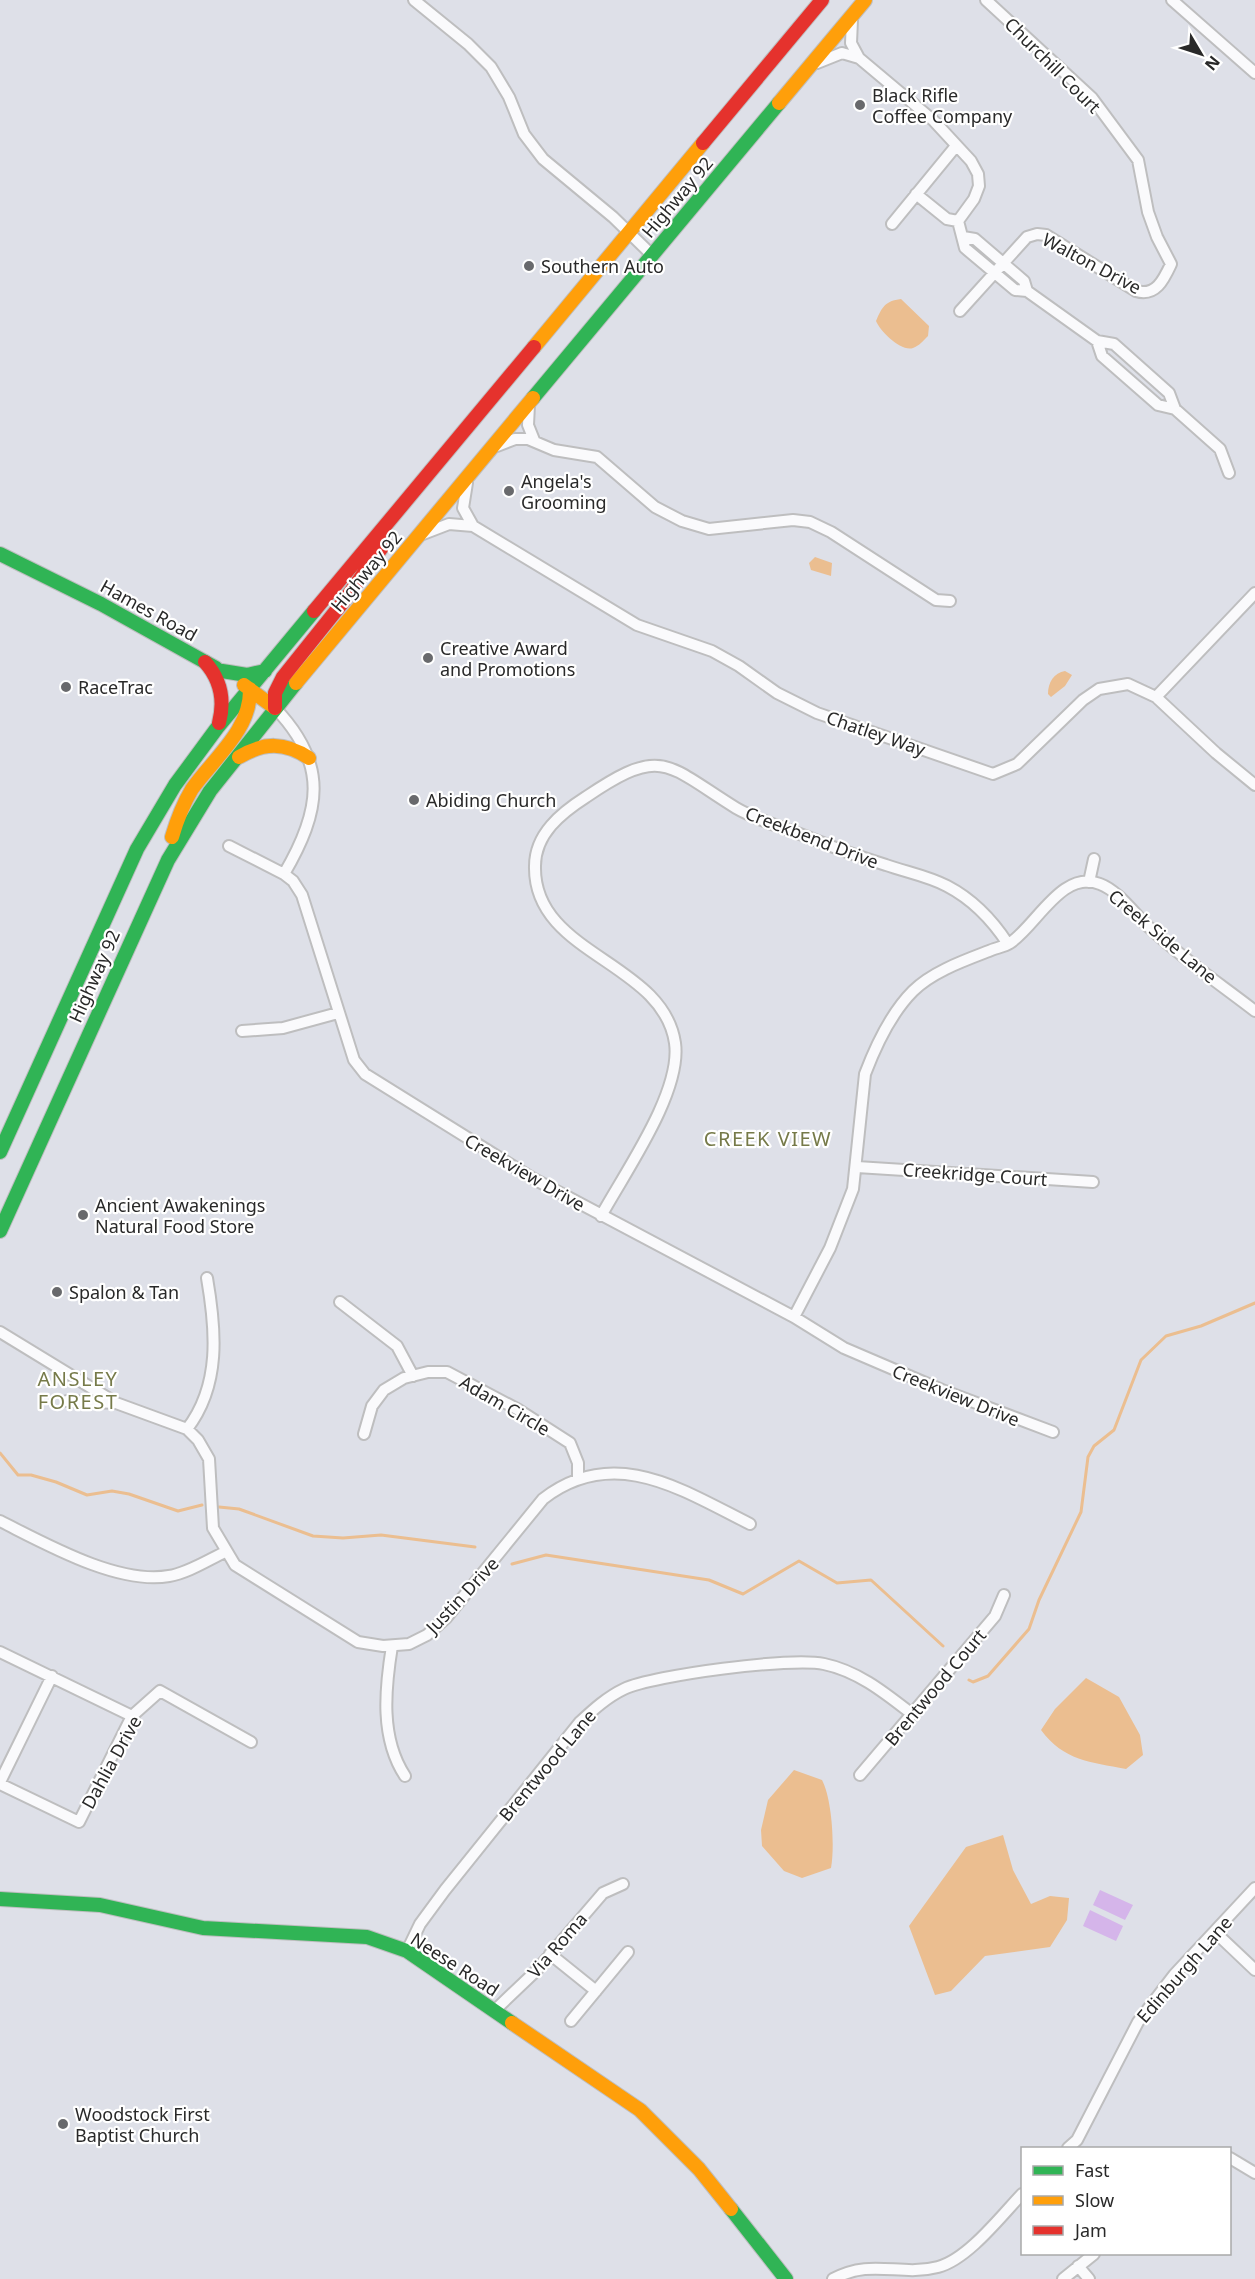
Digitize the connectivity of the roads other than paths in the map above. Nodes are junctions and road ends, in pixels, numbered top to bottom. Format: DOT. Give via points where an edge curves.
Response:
graph roads {
  1 [pos="414,0"];
  2 [pos="822,0"];
  3 [pos="865,0"];
  4 [pos="986,0"];
  5 [pos="1172,0"];
  6 [pos="853,15"];
  7 [pos="859,58"];
  8 [pos="807,69"];
  9 [pos="1255,73"];
  10 [pos="956,146"];
  11 [pos="916,194"];
  12 [pos="958,221"];
  13 [pos="892,224"];
  14 [pos="628,233"];
  15 [pos="963,237"];
  16 [pos="652,255"];
  17 [pos="1003,262"];
  18 [pos="1171,264"];
  19 [pos="994,273"];
  20 [pos="1027,291"];
  21 [pos="960,311"];
  22 [pos="1097,341"];
  23 [pos="529,403"];
  24 [pos="1174,409"];
  25 [pos="534,440"];
  26 [pos="492,448"];
  27 [pos="1229,473"];
  28 [pos="470,474"];
  29 [pos="404,504"];
  30 [pos="473,526"];
  31 [pos="418,537"];
  32 [pos="0,554"];
  33 [pos="1255,593"];
  34 [pos="950,601"];
  35 [pos="205,662"];
  36 [pos="266,670"];
  37 [pos="222,671"];
  38 [pos="250,689"];
  39 [pos="1156,696"];
  40 [pos="275,708"];
  41 [pos="217,728"];
  42 [pos="309,758"];
  43 [pos="231,763"];
  44 [pos="1255,785"];
  45 [pos="229,846"];
  46 [pos="1094,859"];
  47 [pos="168,860"];
  48 [pos="284,874"];
  49 [pos="1089,882"];
  50 [pos="1008,944"];
  51 [pos="1255,1011"];
  52 [pos="338,1012"];
  53 [pos="242,1031"];
  54 [pos="0,1152"];
  55 [pos="857,1167"];
  56 [pos="1093,1182"];
  57 [pos="602,1216"];
  58 [pos="0,1231"];
  59 [pos="207,1278"];
  60 [pos="340,1302"];
  61 [pos="794,1317"];
  62 [pos="0,1332"];
  63 [pos="413,1376"];
  64 [pos="68,1401"];
  65 [pos="116,1403"];
  66 [pos="187,1429"];
  67 [pos="1053,1432"];
  68 [pos="364,1434"];
  69 [pos="578,1478"];
  70 [pos="0,1521"];
  71 [pos="750,1524"];
  72 [pos="225,1552"];
  73 [pos="1005,1595"];
  74 [pos="392,1646"];
  75 [pos="0,1652"];
  76 [pos="52,1676"];
  77 [pos="912,1714"];
  78 [pos="132,1716"];
  79 [pos="251,1742"];
  80 [pos="860,1775"];
  81 [pos="405,1776"];
  82 [pos="0,1783"];
  83 [pos="623,1884"];
  84 [pos="1255,1888"];
  85 [pos="0,1899"];
  86 [pos="1215,1932"];
  87 [pos="407,1951"];
  88 [pos="628,1952"];
  89 [pos="550,1954"];
  90 [pos="1255,1970"];
  91 [pos="596,1991"];
  92 [pos="494,2011"];
  93 [pos="572,2021"];
  94 [pos="1069,2147"];
  95 [pos="1231,2159"];
  96 [pos="1255,2173"];
  97 [pos="1021,2196"];
  98 [pos="1092,2255"];
  99 [pos="1078,2266"];
  100 [pos="786,2279"];
  101 [pos="833,2279"];
  102 [pos="1063,2279"];
  103 [pos="1089,2279"];
  1 -- 14 [label="street" via="491,67 524,134 543,159"];
  2 -- 14 [label="main road, Highway 92"];
  3 -- 6 [label="main road, Highway 92"];
  4 -- 18 [label="street, Churchill Court" via="1092,98 1138,160 1148,212"];
  5 -- 9 [label="street"];
  6 -- 7 [label="street" via="851,43"];
  6 -- 8 [label="main road, Highway 92"];
  7 -- 8 [label="street" via="842,53"];
  7 -- 10 [label="street" via="934,121"];
  8 -- 16 [label="main road, Highway 92"];
  10 -- 11 [label="street"];
  10 -- 12 [label="street" via="971,161 980,186"];
  11 -- 12 [label="street" via="947,219"];
  11 -- 13 [label="street"];
  12 -- 15 [label="street"];
  14 -- 16 [label="street"];
  14 -- 29 [label="main road, Highway 92"];
  15 -- 17 [label="street" via="975,239"];
  15 -- 19 [label="street" via="965,248"];
  16 -- 23 [label="main road, Highway 92"];
  17 -- 18 [label="street, Walton Drive" via="1027,237 1046,235 1145,294 1163,281"];
  17 -- 19 [label="street, Walton Drive"];
  17 -- 20 [label="street" via="1024,281"];
  19 -- 20 [label="street" via="1015,290"];
  19 -- 21 [label="street, Walton Drive"];
  20 -- 22 [label="street"];
  22 -- 24 [label="street" via="1102,356 1158,405"];
  22 -- 24 [label="street" via="1114,344 1169,393"];
  23 -- 25 [label="street" via="528,425"];
  23 -- 26 [label="main road, Highway 92"];
  24 -- 27 [label="street" via="1220,449"];
  25 -- 26 [label="street" via="515,439"];
  25 -- 34 [label="street" via="554,450 597,457 639,496 682,521 709,529 793,520 810,522 936,600"];
  26 -- 28 [label="main road, Highway 92"];
  28 -- 30 [label="street" via="463,508"];
  28 -- 31 [label="main road, Highway 92"];
  29 -- 36 [label="main road, Highway 92"];
  29 -- 40 [label="main road" via="375,558 283,677 275,693"];
  30 -- 31 [label="street" via="449,524"];
  30 -- 39 [label="street, Chatley Way" via="637,625 712,651 777,693 817,713 993,774 1017,764 1099,689 1128,684"];
  31 -- 40 [label="main road, Highway 92"];
  32 -- 35 [label="main road, Hames Road"];
  33 -- 39 [label="street"];
  35 -- 37 [label="main road, Hames Road"];
  35 -- 41 [label="main road" via="221,689 222,712"];
  36 -- 37 [label="main road" via="247,675"];
  36 -- 38 [label="main road, Highway 92"];
  37 -- 38 [label="main road, Hames Road"];
  38 -- 40 [label="main road, Hames Road"];
  38 -- 41 [label="main road, Highway 92"];
  38 -- 47 [label="main road" via="250,705 244,720 185,802"];
  39 -- 44 [label="street, Chatley Way"];
  40 -- 42 [label="street" via="296,732"];
  40 -- 43 [label="main road, Highway 92"];
  41 -- 54 [label="main road, Highway 92" via="175,785 137,849"];
  42 -- 43 [label="main road" via="274,743 254,748"];
  42 -- 48 [label="street" via="315,782 313,813"];
  43 -- 47 [label="main road, Highway 92"];
  45 -- 48 [label="street"];
  46 -- 49 [label="street"];
  47 -- 58 [label="main road, Highway 92"];
  48 -- 52 [label="street, Creekview Drive" via="302,895"];
  49 -- 50 [label="street, Creek Side Lane" via="1079,882 1060,893"];
  49 -- 51 [label="street, Creek Side Lane" via="1111,891 1153,931"];
  50 -- 55 [label="street, Creek Side Lane" via="941,972 904,1001 865,1074"];
  50 -- 57 [label="street, Creekbend Drive" via="983,913 950,887 749,814 677,770 661,765 635,768 573,805 542,837 535,856 539,894 549,916 651,998 668,1020 675,1045 674,1073 663,1106"];
  52 -- 53 [label="street" via="283,1028"];
  52 -- 57 [label="street, Creekview Drive" via="354,1060 365,1074 532,1178"];
  55 -- 56 [label="street, Creekridge Court"];
  55 -- 61 [label="street, Creek Side Lane" via="845,1215"];
  57 -- 61 [label="street, Creekview Drive"];
  59 -- 66 [label="street" via="214,1321 210,1389"];
  60 -- 63 [label="street" via="397,1346"];
  61 -- 67 [label="street, Creekview Drive" via="869,1360"];
  62 -- 65 [label="street"];
  63 -- 68 [label="street, Adam Circle" via="384,1390 372,1406"];
  63 -- 69 [label="street, Adam Circle" via="447,1372 517,1409 570,1443 578,1463"];
  64 -- 65 [label="street"];
  65 -- 66 [label="street"];
  66 -- 72 [label="street, Justin Drive" via="208,1459 213,1528"];
  69 -- 71 [label="street, Justin Drive" via="602,1473 660,1479"];
  69 -- 74 [label="street, Justin Drive" via="543,1499 433,1629 409,1644"];
  70 -- 72 [label="street" via="114,1573 145,1579 173,1576"];
  72 -- 74 [label="street, Justin Drive" via="254,1579 358,1642"];
  73 -- 77 [label="street, Brentwood Court" via="995,1616"];
  74 -- 81 [label="street" via="388,1738 395,1761"];
  75 -- 76 [label="street"];
  76 -- 78 [label="street"];
  76 -- 82 [label="street"];
  77 -- 80 [label="street, Brentwood Court"];
  77 -- 87 [label="street, Brentwood Lane" via="878,1688 823,1664 745,1667 655,1680 624,1689 580,1722 445,1890 420,1924"];
  78 -- 79 [label="street, Dahlia Drive" via="160,1691"];
  78 -- 82 [label="street, Dahlia Drive" via="79,1822"];
  83 -- 89 [label="street, Via Roma" via="603,1893"];
  84 -- 86 [label="street, Edinburgh Lane"];
  85 -- 87 [label="main road, Neese Road" via="100,1905 203,1928 367,1937"];
  86 -- 90 [label="street"];
  86 -- 94 [label="street, Edinburgh Lane" via="1174,1975 1138,2022 1077,2140"];
  87 -- 92 [label="main road, Neese Road"];
  88 -- 91 [label="street"];
  89 -- 91 [label="street"];
  89 -- 92 [label="street, Via Roma"];
  91 -- 93 [label="street"];
  92 -- 100 [label="main road, Neese Road" via="611,2088 657,2124 706,2178"];
  95 -- 96 [label="street"];
  97 -- 101 [label="street" via="975,2242 946,2263 915,2269 869,2267 849,2270"];
  98 -- 99 [label="street"];
  99 -- 102 [label="street"];
  99 -- 103 [label="street"];
}
